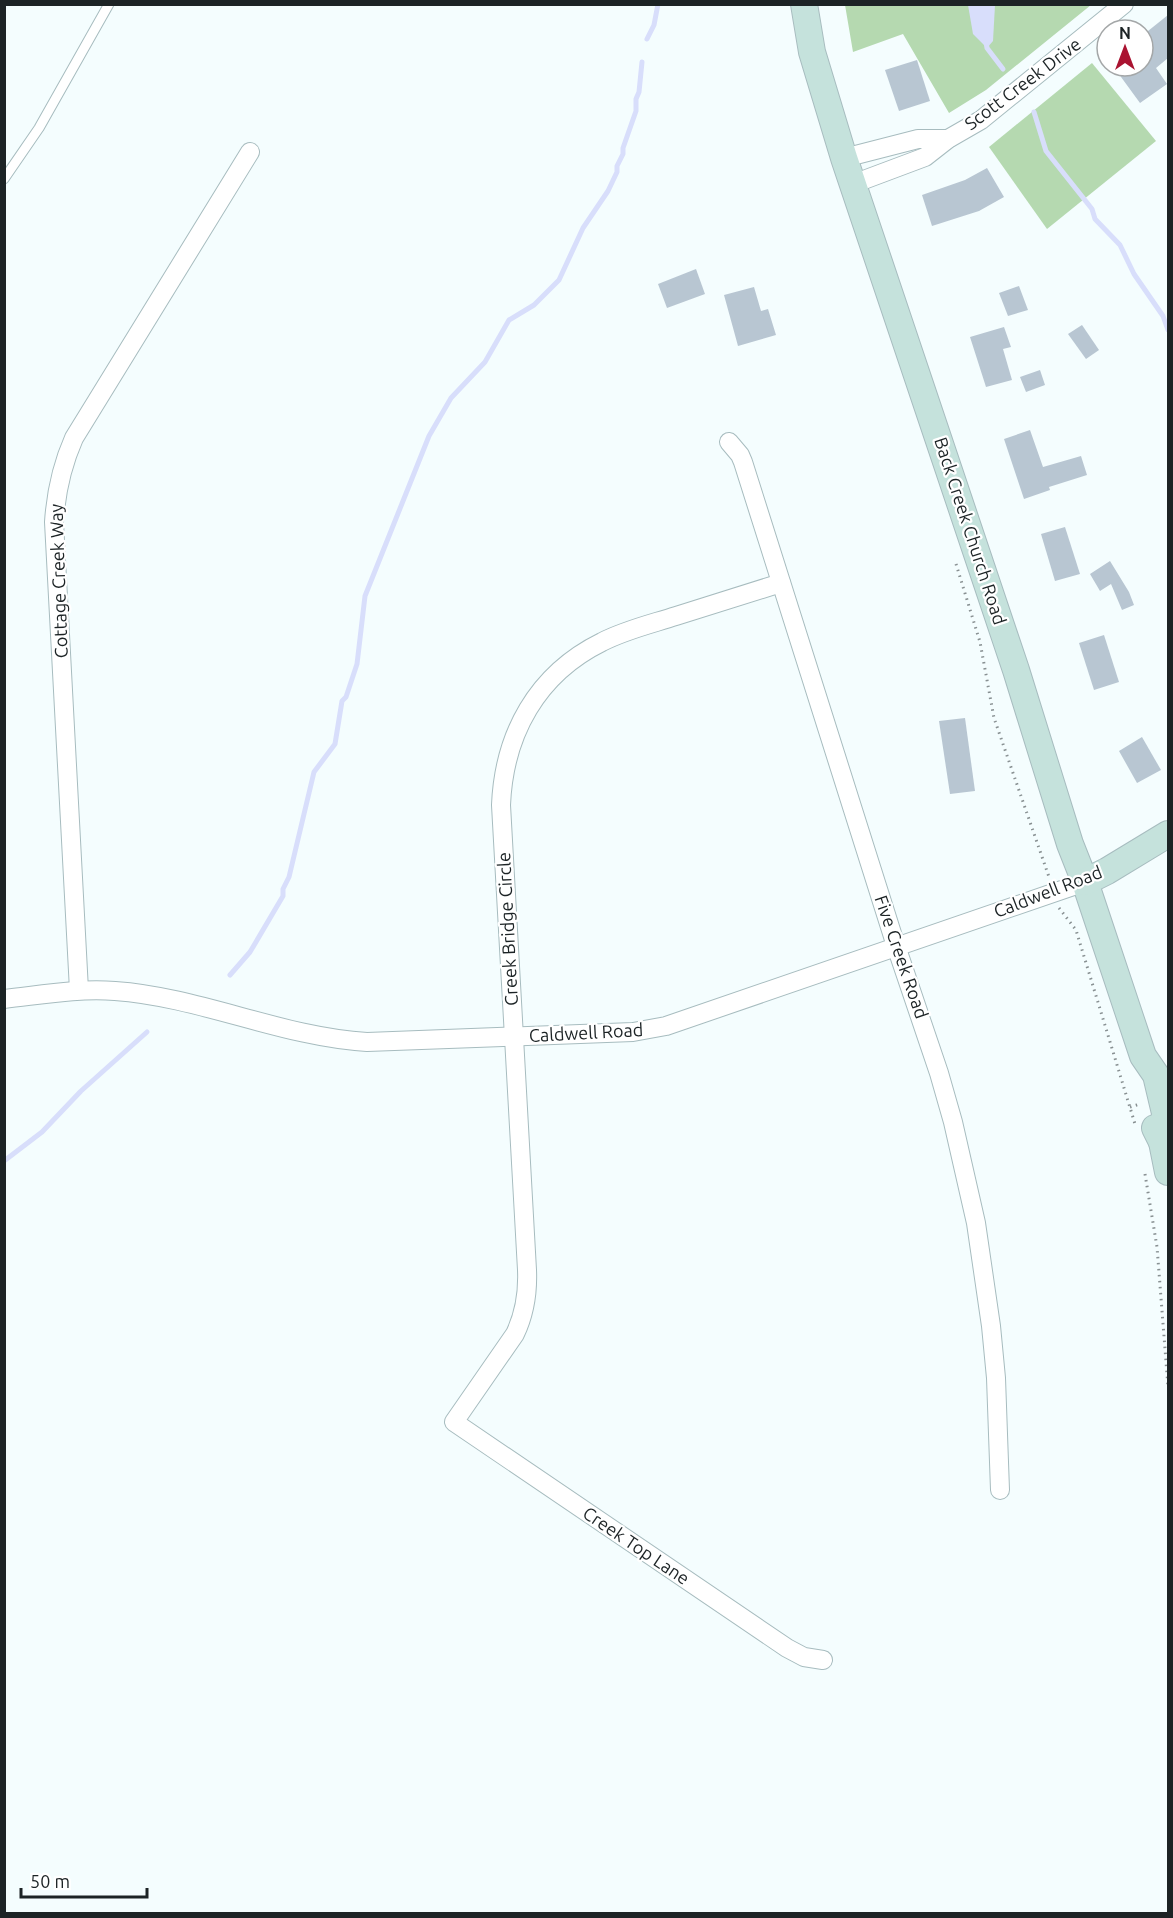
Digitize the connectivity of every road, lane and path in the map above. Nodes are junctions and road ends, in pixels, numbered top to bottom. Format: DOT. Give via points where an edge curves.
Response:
graph roads {
  1 [pos="109,4"];
  2 [pos="804,4"];
  3 [pos="1124,4"];
  4 [pos="948,139"];
  5 [pos="250,152"];
  6 [pos="844,158"];
  7 [pos="4,178"];
  8 [pos="853,184"];
  9 [pos="729,442"];
  10 [pos="781,583"];
  11 [pos="980,642"];
  12 [pos="1168,834"];
  13 [pos="1050,850"];
  14 [pos="1041,853"];
  15 [pos="1047,872"];
  16 [pos="1085,882"];
  17 [pos="1057,902"];
  18 [pos="896,946"];
  19 [pos="80,990"];
  20 [pos="4,999"];
  21 [pos="514,1037"];
  22 [pos="1140,1104"];
  23 [pos="1130,1107"];
  24 [pos="1136,1127"];
  25 [pos="1162,1158"];
  26 [pos="1168,1387"];
  27 [pos="454,1422"];
  28 [pos="1000,1490"];
  29 [pos="823,1660"];
  1 -- 7 [label="lane" via="39,128"];
  2 -- 6 [label="street, Back Creek Church Road" via="812,52"];
  3 -- 4 [label="street, Scott Creek Drive" via="981,120"];
  4 -- 6 [label="street, Scott Creek Drive" via="918,139"];
  4 -- 8 [label="street, Scott Creek Drive" via="925,157"];
  5 -- 19 [label="street, Cottage Creek Way" via="74,438 58,488 54,522"];
  6 -- 8 [label="street, Back Creek Church Road"];
  8 -- 16 [label="street, Back Creek Church Road"];
  9 -- 10 [label="street, Five Creek Road" via="743,462"];
  10 -- 18 [label="street, Five Creek Road"];
  10 -- 21 [label="street, Creek Bridge Circle" via="603,641 558,672 524,716 509,750 501,805"];
  11 -- 14 [label="path" via="994,718"];
  12 -- 16 [label="street, Caldwell Road"];
  13 -- 14 [label="path"];
  14 -- 15 [label="path"];
  16 -- 18 [label="street, Caldwell Road"];
  16 -- 25 [label="street, Back Creek Church Road" via="1143,1056 1138,1076"];
  17 -- 23 [label="path" via="1060,912 1076,930"];
  18 -- 21 [label="street, Caldwell Road" via="666,1026 633,1032"];
  18 -- 28 [label="street, Five Creek Road" via="939,1072 976,1223 996,1378"];
  19 -- 20 [label="street, Caldwell Road"];
  19 -- 21 [label="street, Caldwell Road" via="150,996 349,1041"];
  21 -- 27 [label="street, Creek Bridge Circle" via="527,1296 515,1334"];
  22 -- 23 [label="path"];
  23 -- 24 [label="path"];
  25 -- 26 [label="path" via="1157,1247"];
  27 -- 29 [label="street, Creek Top Lane" via="786,1648 804,1657"];
}
